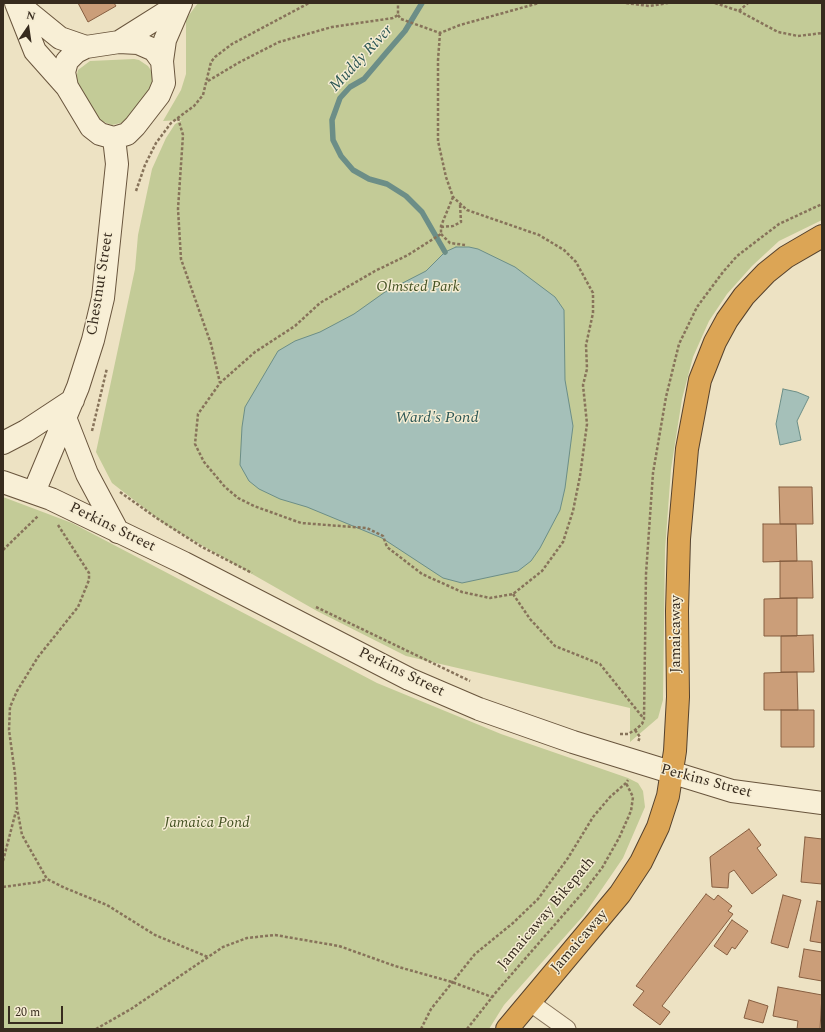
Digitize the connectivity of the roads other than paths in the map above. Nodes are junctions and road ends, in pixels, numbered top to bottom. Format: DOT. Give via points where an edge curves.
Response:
graph roads {
  1 [pos="17,3"];
  2 [pos="181,3"];
  3 [pos="119,42"];
  4 [pos="86,47"];
  5 [pos="162,61"];
  6 [pos="67,87"];
  7 [pos="114,138"];
  8 [pos="822,236"];
  9 [pos="74,400"];
  10 [pos="66,420"];
  11 [pos="3,443"];
  12 [pos="3,482"];
  13 [pos="34,492"];
  14 [pos="118,532"];
  15 [pos="672,774"];
  16 [pos="822,803"];
  17 [pos="528,1001"];
  18 [pos="507,1029"];
  19 [pos="567,1029"];
  1 -- 4 [label="main road" via="60,38"];
  1 -- 6 [label="main road" via="35,51"];
  2 -- 3 [label="main road"];
  2 -- 5 [label="main road" via="165,40"];
  3 -- 4 [label="main road"];
  3 -- 5 [label="main road" via="146,45 158,54"];
  4 -- 6 [label="main road" via="67,61 64,72"];
  5 -- 7 [label="main road" via="164,82 159,95 127,134"];
  6 -- 7 [label="main road" via="91,127 100,134"];
  7 -- 9 [label="main road, Chestnut Street" via="117,164 102,298 93,340"];
  8 -- 15 [label="highway, Jamaicaway" via="786,257 744,296 715,342 700,380 687,449 679,539 678,713"];
  9 -- 10 [label="main road, Chestnut Street"];
  9 -- 11 [label="main road"];
  10 -- 13 [label="main road, Chestnut Street"];
  10 -- 14 [label="main road" via="86,474"];
  12 -- 13 [label="main road, Perkins Street"];
  13 -- 14 [label="main road, Perkins Street"];
  14 -- 15 [label="main road, Perkins Street" via="430,688 559,738"];
  15 -- 16 [label="main road, Perkins Street" via="732,792"];
  15 -- 17 [label="highway, Jamaicaway" via="666,805 658,827 633,876 610,908"];
  17 -- 18 [label="highway, Jamaicaway"];
  17 -- 19 [label="street"];
}
